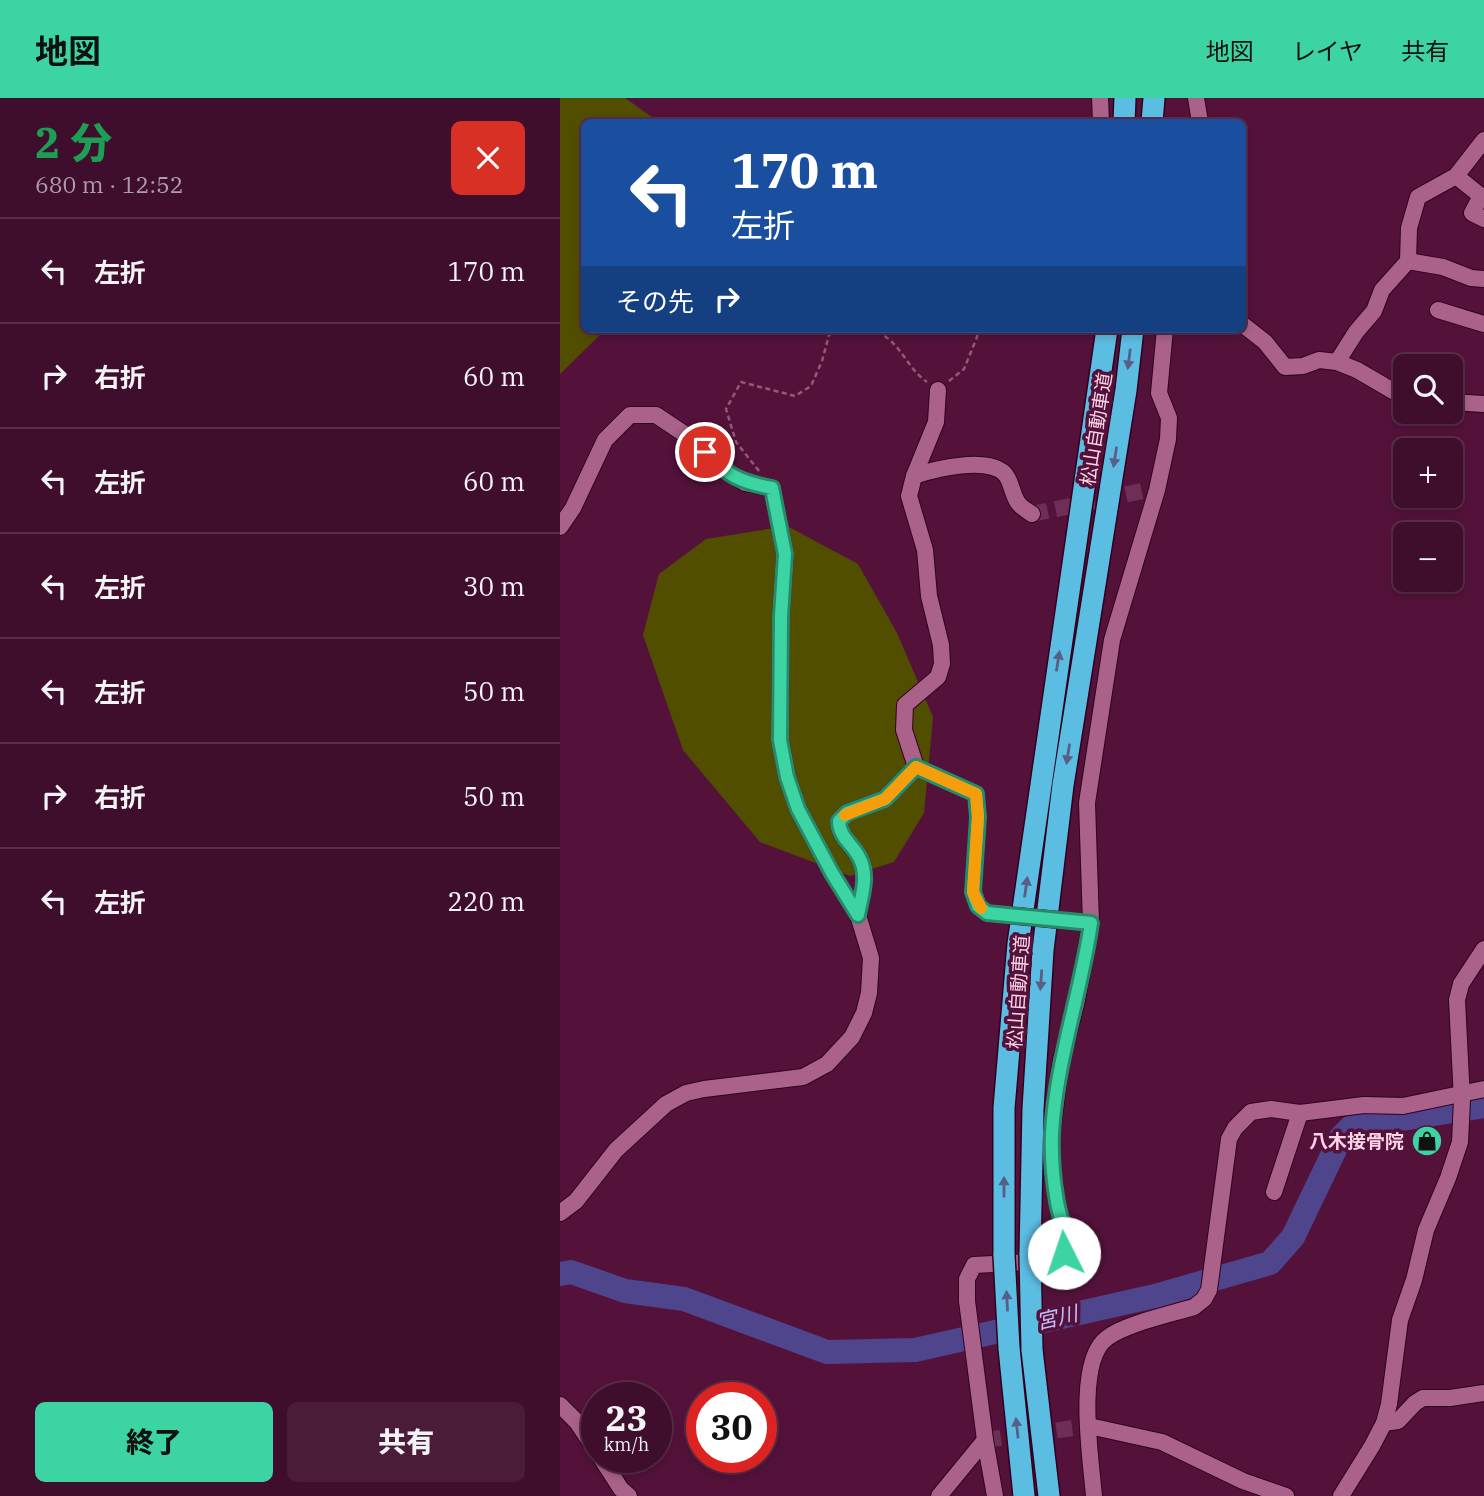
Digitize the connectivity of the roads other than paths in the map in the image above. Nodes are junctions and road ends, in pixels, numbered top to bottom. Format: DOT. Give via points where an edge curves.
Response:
graph roads {
  1 [pos="1100,98"];
  2 [pos="1125,98"];
  3 [pos="1154,98"];
  4 [pos="1196,98"];
  5 [pos="1101,119"];
  6 [pos="1124,119"];
  7 [pos="1152,119"];
  8 [pos="1200,119"];
  9 [pos="1484,140"];
  10 [pos="1456,176"];
  11 [pos="1484,219"];
  12 [pos="1408,261"];
  13 [pos="1484,279"];
  14 [pos="1438,310"];
  15 [pos="1484,324"];
  16 [pos="1246,327"];
  17 [pos="1106,333"];
  18 [pos="1133,333"];
  19 [pos="1165,333"];
  20 [pos="1337,362"];
  21 [pos="938,390"];
  22 [pos="1393,391"];
  23 [pos="1463,403"];
  24 [pos="1484,404"];
  25 [pos="914,476"];
  26 [pos="1032,514"];
  27 [pos="560,527"];
  28 [pos="916,767"];
  29 [pos="858,915"];
  30 [pos="1085,923"];
  31 [pos="1484,949"];
  32 [pos="1484,1089"];
  33 [pos="1462,1103"];
  34 [pos="1300,1113"];
  35 [pos="1274,1192"];
  36 [pos="560,1213"];
  37 [pos="1484,1394"];
  38 [pos="560,1405"];
  39 [pos="1384,1423"];
  40 [pos="1089,1426"];
  41 [pos="581,1428"];
  42 [pos="985,1440"];
  43 [pos="611,1473"];
  44 [pos="629,1496"];
  45 [pos="939,1496"];
  46 [pos="995,1496"];
  47 [pos="1024,1496"];
  48 [pos="1049,1496"];
  49 [pos="1094,1496"];
  50 [pos="1286,1496"];
  51 [pos="1341,1496"];
  1 -- 5 [label="street"];
  2 -- 6 [label="highway"];
  3 -- 7 [label="highway"];
  4 -- 8 [label="street"];
  9 -- 10 [label="street"];
  10 -- 11 [label="street" via="1481,196 1472,213"];
  10 -- 12 [label="street" via="1418,197 1409,228"];
  12 -- 13 [label="street"];
  12 -- 20 [label="street" via="1382,290 1374,312"];
  14 -- 15 [label="street"];
  16 -- 20 [label="street" via="1285,367 1319,360"];
  47 -- 17 [label="highway, 松山自動車道, one-way, bridge" via="1004,1255 1004,1108 1018,944"];
  18 -- 48 [label="highway, 松山自動車道, one-way, bridge" via="1063,785 1043,950 1030,1254 1032,1350"];
  19 -- 30 [label="street" via="1159,393 1170,418 1168,439 1149,490 1112,640 1087,803"];
  20 -- 22 [label="street"];
  21 -- 25 [label="street" via="936,422"];
  23 -- 24 [label="street"];
  25 -- 26 [label="street" via="935,469 997,468 1007,476 1018,504"];
  25 -- 28 [label="street" via="909,496 925,550 942,664 937,677 905,705 904,730"];
  27 -- 29 [label="street" via="605,440 630,415 656,415 745,483 772,488 785,554 780,740 787,777 798,809"];
  28 -- 29 [label="street" via="885,799 847,813 839,821 839,831 860,859 865,878"];
  28 -- 30 [label="street, bridge" via="976,794 973,892 978,906 987,913"];
  29 -- 36 [label="street" via="872,958 869,993 852,1037 827,1065 803,1077 704,1089 666,1104 616,1150 576,1201"];
  30 -- 42 [label="street" via="1079,993 1061,1061 1052,1132 1052,1167 1067,1241 1064,1253 1052,1261 974,1265 967,1279"];
  31 -- 33 [label="street" via="1461,984 1457,1000"];
  32 -- 33 [label="street"];
  33 -- 34 [label="street" via="1364,1105"];
  33 -- 39 [label="street" via="1460,1142 1426,1230 1400,1320"];
  34 -- 35 [label="street"];
  34 -- 40 [label="street" via="1251,1112 1236,1128 1229,1139 1209,1290 1194,1307 1120,1331 1100,1345 1087,1391"];
  37 -- 39 [label="street" via="1423,1398 1398,1421"];
  38 -- 41 [label="street"];
  39 -- 51 [label="street"];
  40 -- 49 [label="street"];
  40 -- 50 [label="street" via="1162,1441 1243,1481"];
  42 -- 45 [label="street"];
  42 -- 46 [label="street"];
  43 -- 44 [label="street"];
}
